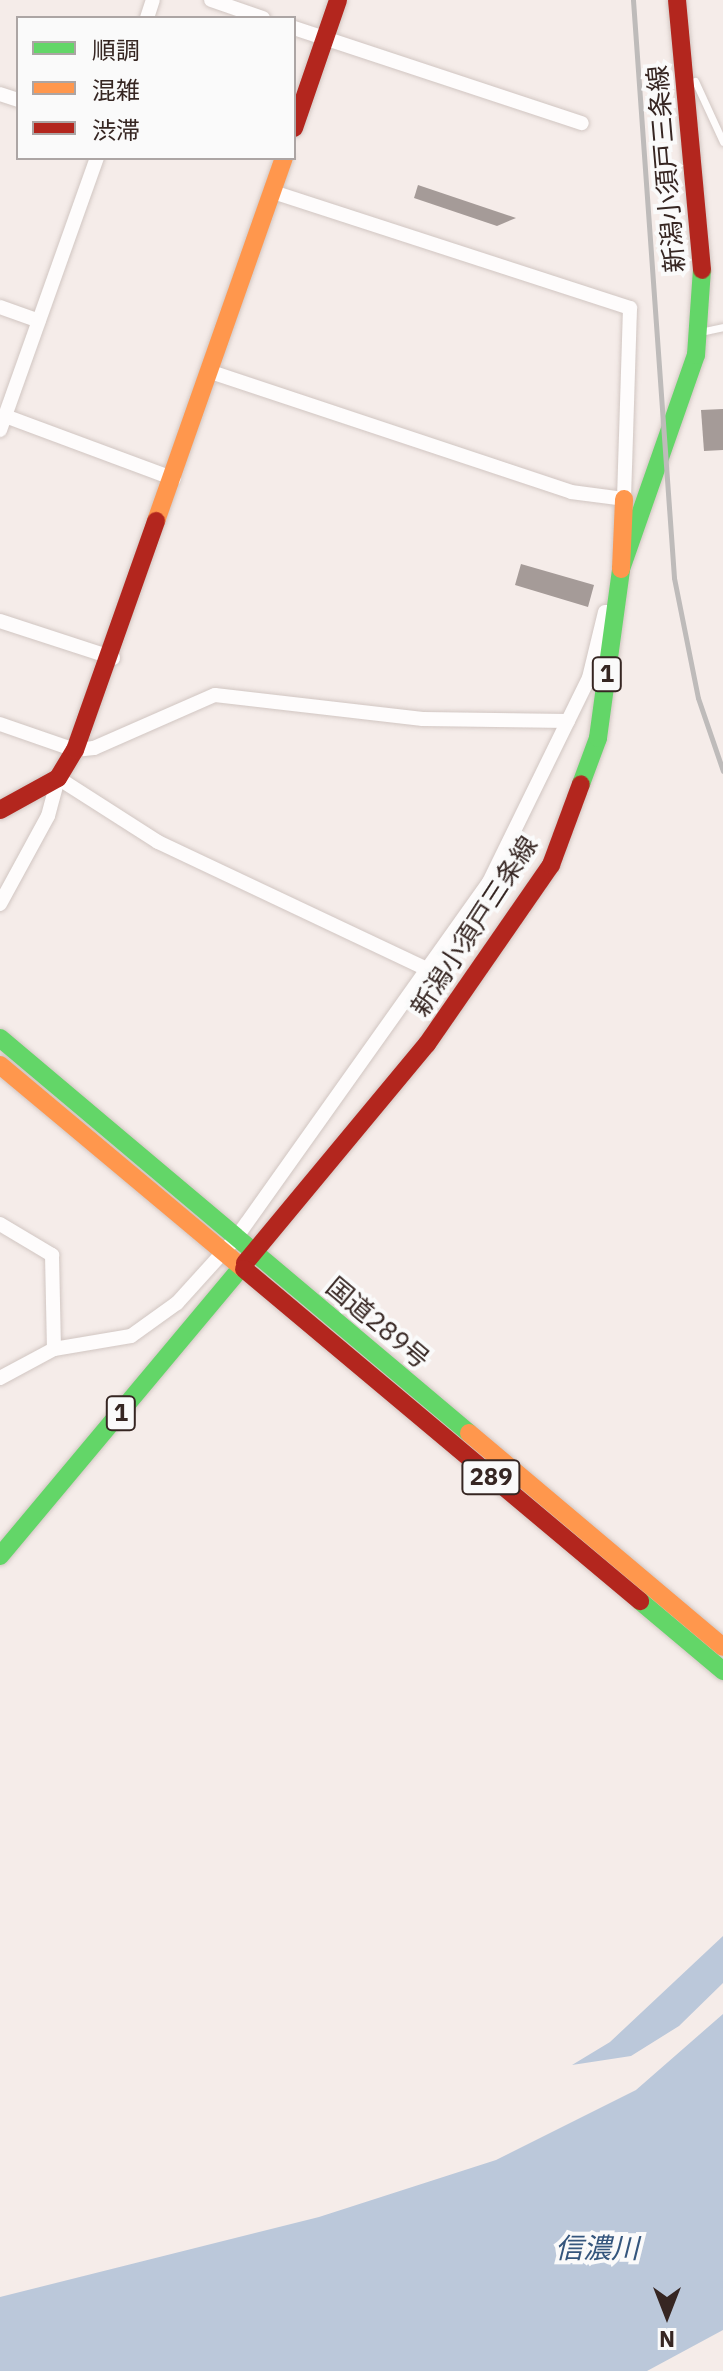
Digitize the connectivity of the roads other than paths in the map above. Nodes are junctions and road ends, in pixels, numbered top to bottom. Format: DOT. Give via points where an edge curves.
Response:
graph roads {
  1 [pos="211,0"];
  2 [pos="338,0"];
  3 [pos="677,0"];
  4 [pos="257,16"];
  5 [pos="296,29"];
  6 [pos="324,39"];
  7 [pos="684,58"];
  8 [pos="296,122"];
  9 [pos="582,123"];
  10 [pos="723,142"];
  11 [pos="96,160"];
  12 [pos="283,160"];
  13 [pos="272,192"];
  14 [pos="0,307"];
  15 [pos="39,321"];
  16 [pos="723,327"];
  17 [pos="698,332"];
  18 [pos="211,372"];
  19 [pos="5,416"];
  20 [pos="0,430"];
  21 [pos="174,479"];
  22 [pos="624,499"];
  23 [pos="621,569"];
  24 [pos="0,621"];
  25 [pos="113,658"];
  26 [pos="568,721"];
  27 [pos="0,724"];
  28 [pos="75,750"];
  29 [pos="58,778"];
  30 [pos="0,810"];
  31 [pos="0,904"];
  32 [pos="427,969"];
  33 [pos="0,1038"];
  34 [pos="0,1065"];
  35 [pos="0,1224"];
  36 [pos="236,1238"];
  37 [pos="222,1253"];
  38 [pos="250,1263"];
  39 [pos="54,1349"];
  40 [pos="0,1378"];
  41 [pos="0,1556"];
  42 [pos="723,1647"];
  43 [pos="723,1671"];
  1 -- 4 [label="street"];
  2 -- 6 [label="main road"];
  3 -- 7 [label="main road, 新潟小須戸三条線 / 1"];
  5 -- 6 [label="street"];
  6 -- 8 [label="main road"];
  6 -- 9 [label="street"];
  7 -- 10 [label="lane"];
  7 -- 17 [label="main road, 新潟小須戸三条線 / 1" via="704,245"];
  11 -- 15 [label="street"];
  12 -- 13 [label="main road"];
  13 -- 18 [label="main road"];
  13 -- 22 [label="street" via="630,308"];
  14 -- 15 [label="street"];
  15 -- 19 [label="street"];
  16 -- 17 [label="lane"];
  17 -- 23 [label="main road, 新潟小須戸三条線 / 1" via="684,405"];
  18 -- 21 [label="main road"];
  18 -- 22 [label="street" via="571,492"];
  19 -- 20 [label="street"];
  19 -- 21 [label="street"];
  21 -- 25 [label="main road"];
  22 -- 23 [label="main road"];
  23 -- 26 [label="street"];
  23 -- 38 [label="main road, 新潟小須戸三条線 / 1" via="598,738 551,865 427,1044"];
  24 -- 25 [label="street"];
  25 -- 28 [label="main road"];
  26 -- 28 [label="street" via="423,719 215,695"];
  26 -- 32 [label="street" via="489,882"];
  27 -- 28 [label="street"];
  28 -- 29 [label="main road"];
  29 -- 30 [label="main road"];
  29 -- 31 [label="street" via="48,816"];
  29 -- 32 [label="street" via="158,842"];
  32 -- 36 [label="street"];
  33 -- 36 [label="main road, 国道289号 / 289"];
  34 -- 37 [label="main road, 国道289号 / 289"];
  35 -- 39 [label="street" via="52,1255"];
  36 -- 37 [label="street"];
  36 -- 38 [label="main road, 国道289号 / 289"];
  37 -- 38 [label="main road, 国道289号 / 289"];
  37 -- 39 [label="street" via="177,1303 131,1336"];
  38 -- 41 [label="main road, 新潟小須戸三条線 / 1"];
  38 -- 42 [label="main road, 国道289号 / 289" via="272,1267"];
  38 -- 43 [label="main road, 国道289号 / 289" via="259,1283"];
  39 -- 40 [label="street"];
}
